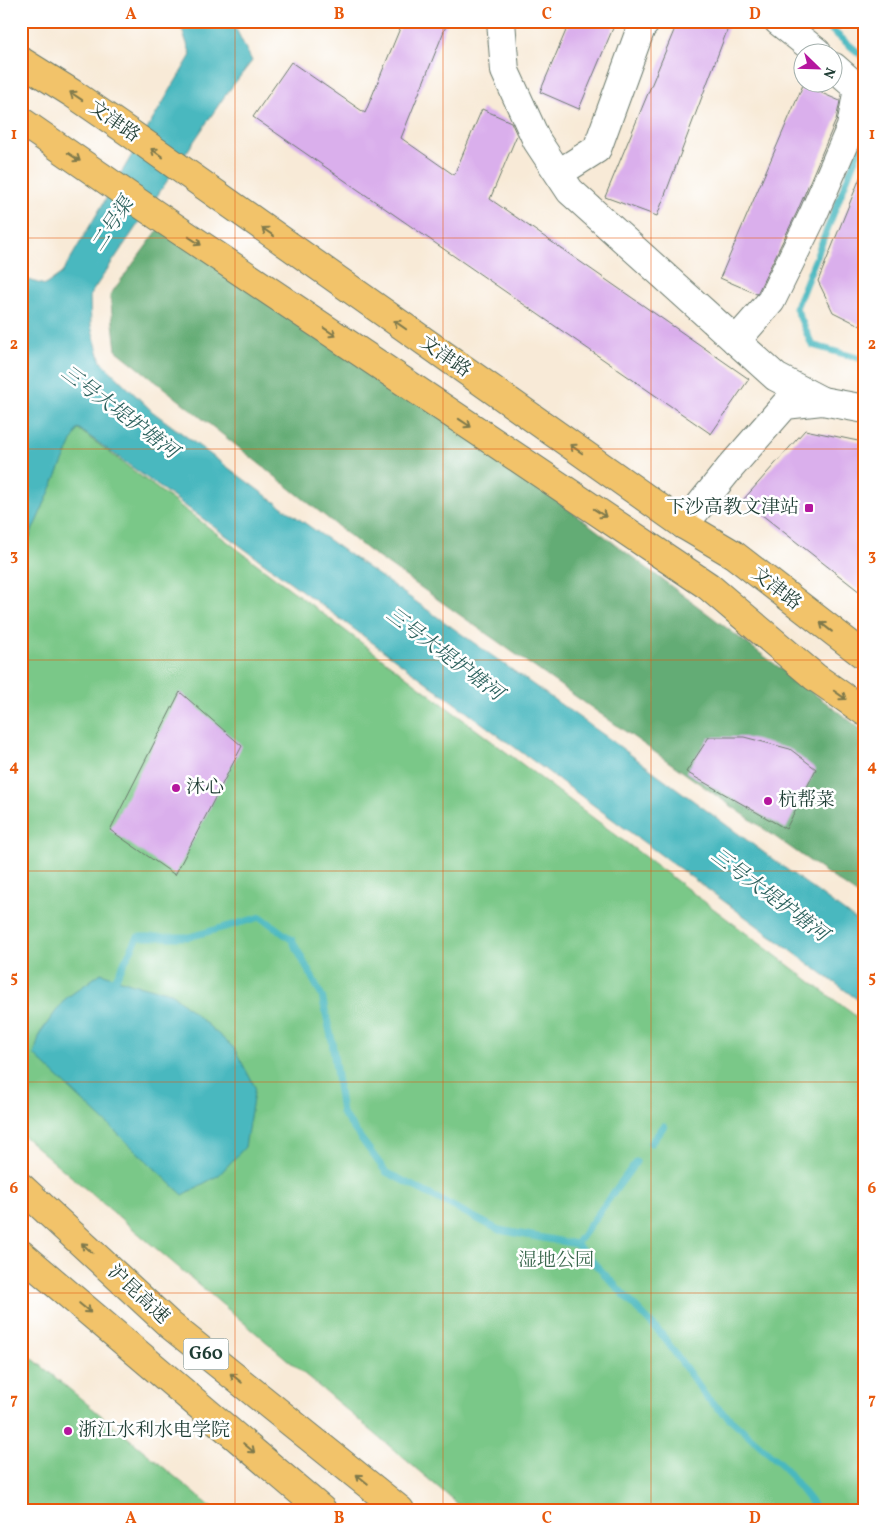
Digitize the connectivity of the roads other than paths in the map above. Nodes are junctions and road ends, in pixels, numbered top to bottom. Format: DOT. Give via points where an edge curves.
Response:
graph roads {
  1 [pos="501,21"];
  2 [pos="647,21"];
  3 [pos="778,21"];
  4 [pos="805,42"];
  5 [pos="21,61"];
  6 [pos="844,75"];
  7 [pos="859,107"];
  8 [pos="21,121"];
  9 [pos="559,173"];
  10 [pos="736,341"];
  11 [pos="822,401"];
  12 [pos="865,408"];
  13 [pos="684,525"];
  14 [pos="865,656"];
  15 [pos="865,712"];
  16 [pos="21,1187"];
  17 [pos="21,1254"];
  18 [pos="322,1510"];
  19 [pos="400,1510"];
  1 -- 9 [label="street" via="505,71 537,142"];
  2 -- 9 [label="street" via="641,28 597,149"];
  3 -- 4 [label="street"];
  13 -- 5 [label="main road, 文津路, one-way" via="130,133"];
  6 -- 7 [label="street" via="858,88"];
  7 -- 10 [label="street" via="813,215 771,301"];
  8 -- 15 [label="main road, one-way" via="708,586 815,677"];
  9 -- 10 [label="street" via="570,191"];
  10 -- 11 [label="street" via="776,377"];
  11 -- 12 [label="street"];
  11 -- 13 [label="street" via="785,405"];
  14 -- 13 [label="main road, 文津路, one-way" via="733,554"];
  19 -- 16 [label="main road, 沪昆高速 / G60, one-way" via="170,1325"];
  17 -- 18 [label="main road, G60, one-way"];
}
